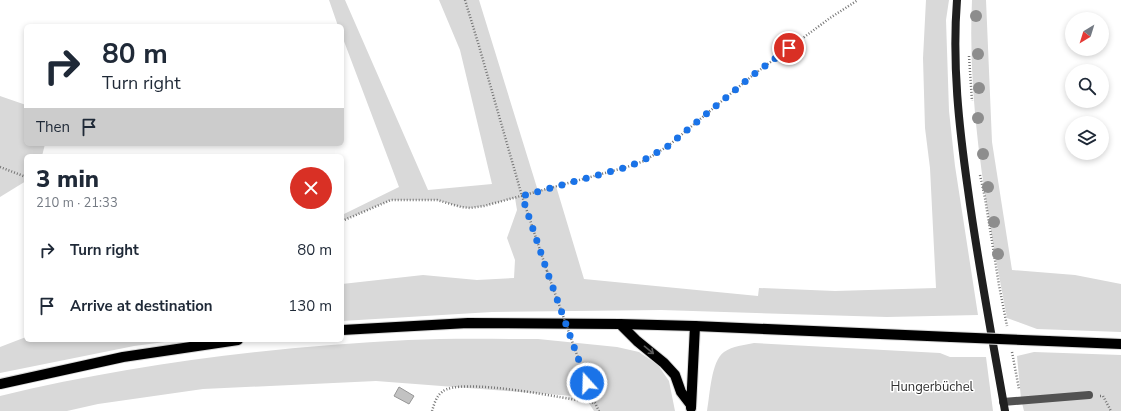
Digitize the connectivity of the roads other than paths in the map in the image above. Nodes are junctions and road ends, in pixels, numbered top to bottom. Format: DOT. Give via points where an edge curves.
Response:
graph roads {
  1 [pos="957,0"];
  2 [pos="620,324"];
  3 [pos="695,326"];
  4 [pos="344,330"];
  5 [pos="224,342"];
  6 [pos="1121,344"];
  7 [pos="0,384"];
  8 [pos="1089,395"];
  9 [pos="1003,402"];
  10 [pos="691,408"];
  11 [pos="1004,411"];
  1 -- 9 [label="main road" via="955,51 962,149"];
  2 -- 3 [label="main road"];
  2 -- 4 [label="main road" via="468,323"];
  2 -- 10 [label="main road, one-way" via="664,362 675,375 681,392"];
  3 -- 6 [label="main road, bridge"];
  3 -- 10 [label="main road"];
  5 -- 7 [label="main road" via="123,357"];
  8 -- 9 [label="lane"];
  9 -- 11 [label="main road"];
}
